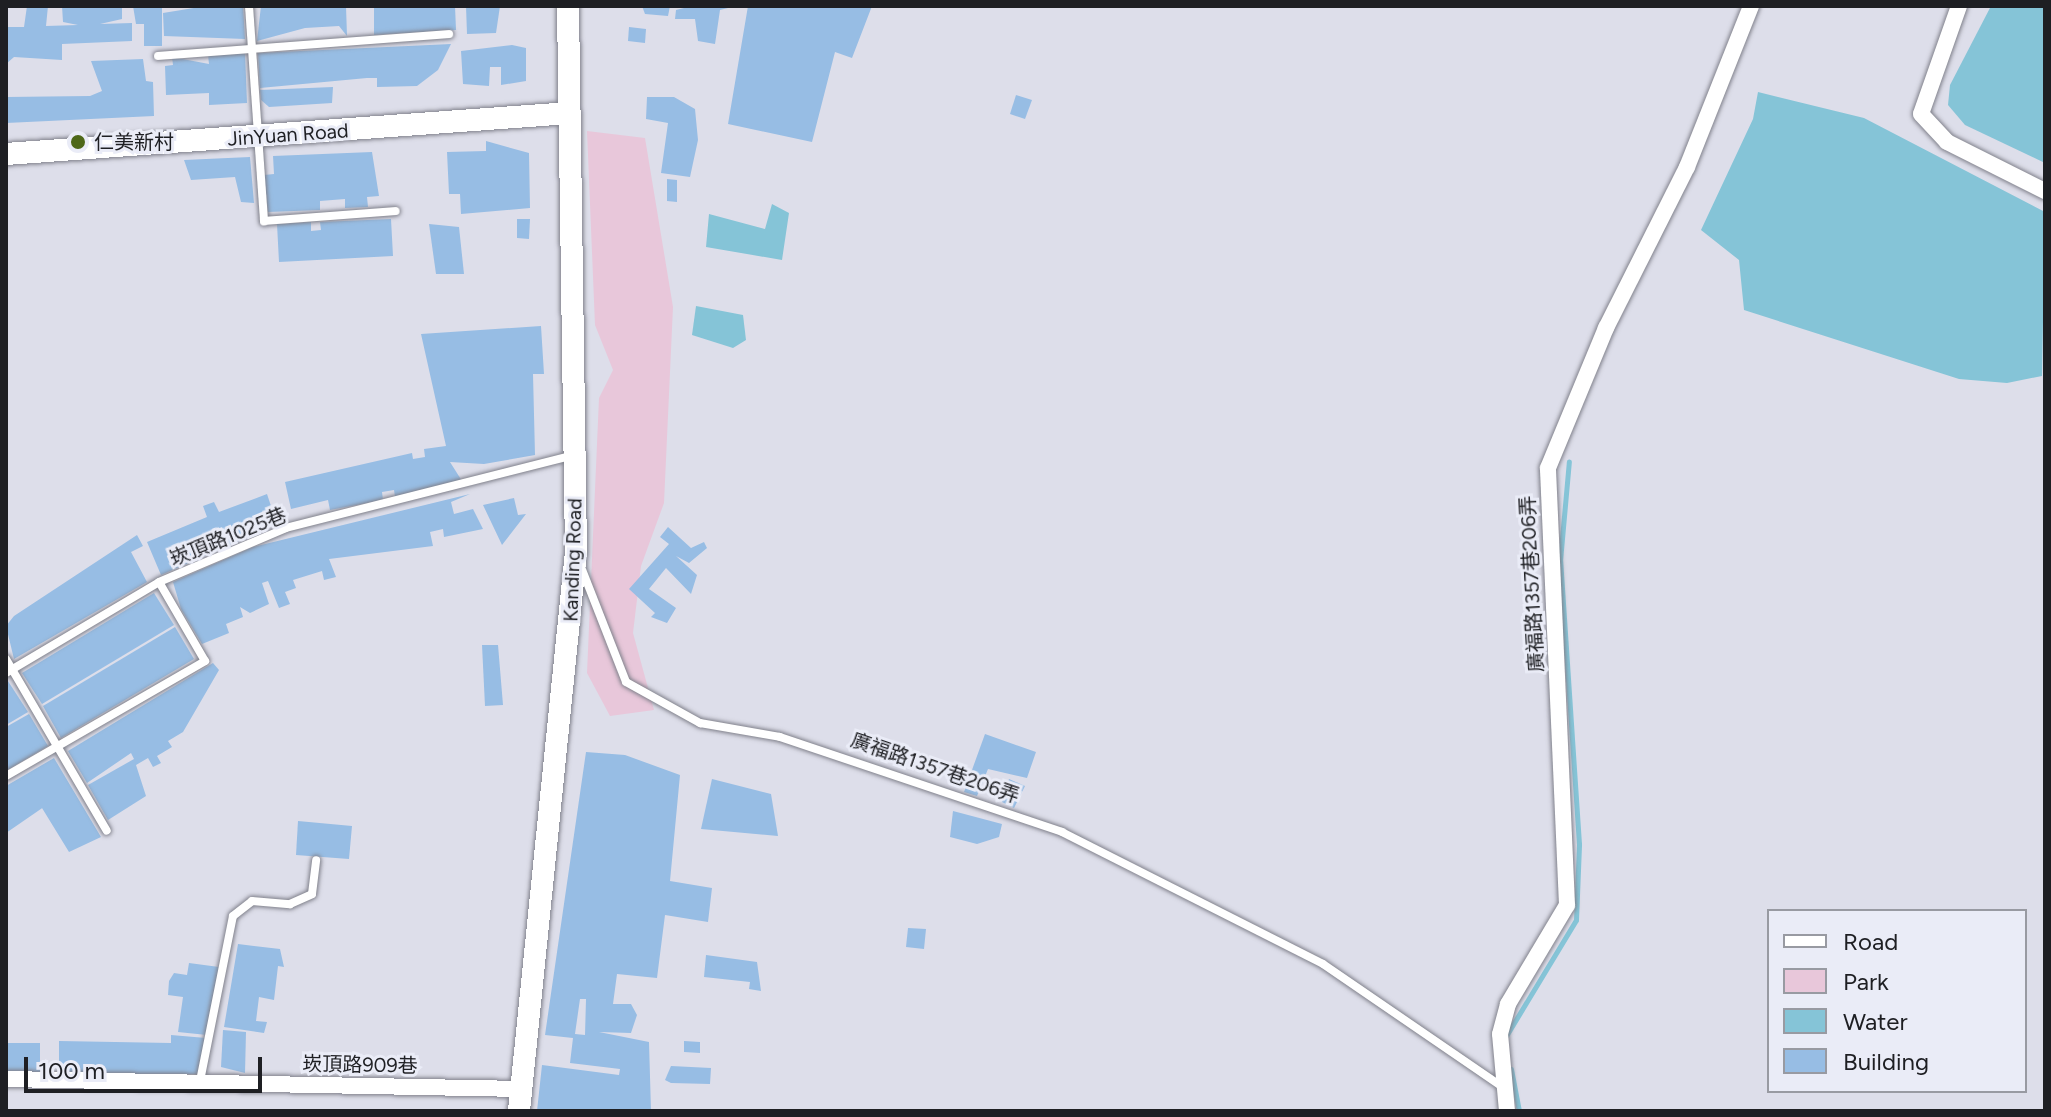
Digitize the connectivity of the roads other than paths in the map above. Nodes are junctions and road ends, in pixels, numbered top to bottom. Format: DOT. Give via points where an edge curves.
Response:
graph roads {
  1 [pos="249,6"];
  2 [pos="568,6"];
  3 [pos="1751,6"];
  4 [pos="1959,6"];
  5 [pos="449,34"];
  6 [pos="251,47"];
  7 [pos="158,56"];
  8 [pos="570,113"];
  9 [pos="254,137"];
  10 [pos="6,154"];
  11 [pos="2045,191"];
  12 [pos="396,211"];
  13 [pos="575,455"];
  14 [pos="576,552"];
  15 [pos="159,582"];
  16 [pos="6,659"];
  17 [pos="9,671"];
  18 [pos="58,748"];
  19 [pos="6,776"];
  20 [pos="107,831"];
  21 [pos="316,860"];
  22 [pos="6,1079"];
  23 [pos="200,1081"];
  24 [pos="1504,1088"];
  25 [pos="521,1100"];
  26 [pos="1507,1111"];
  1 -- 6 [label="lane"];
  2 -- 8 [label="street, Kanding Road"];
  3 -- 24 [label="street, 廣福路1357巷206弄" via="1687,167 1606,328 1548,468 1567,905 1508,1004 1500,1034"];
  4 -- 11 [label="street" via="1921,114 1947,142"];
  5 -- 6 [label="lane"];
  6 -- 7 [label="lane"];
  6 -- 9 [label="lane"];
  8 -- 9 [label="street, JinYuan Road"];
  8 -- 13 [label="street, Kanding Road"];
  9 -- 10 [label="street, JinYuan Road"];
  9 -- 12 [label="lane" via="264,221"];
  13 -- 14 [label="street, Kanding Road"];
  13 -- 15 [label="lane, 崁頂路1025巷" via="286,528"];
  14 -- 24 [label="lane, 廣福路1357巷206弄" via="626,682 700,723 780,737 1062,832 1323,964"];
  14 -- 25 [label="street, Kanding Road"];
  15 -- 17 [label="lane, 崁頂路1025巷"];
  15 -- 18 [label="lane" via="205,661"];
  16 -- 17 [label="lane"];
  17 -- 18 [label="lane"];
  18 -- 19 [label="lane"];
  18 -- 20 [label="lane"];
  21 -- 23 [label="lane" via="312,894 290,904 252,901 233,916"];
  22 -- 23 [label="street, 崁頂路909巷"];
  23 -- 25 [label="street, 崁頂路909巷"];
  24 -- 26 [label="street, 廣福路1357巷206弄"];
}
